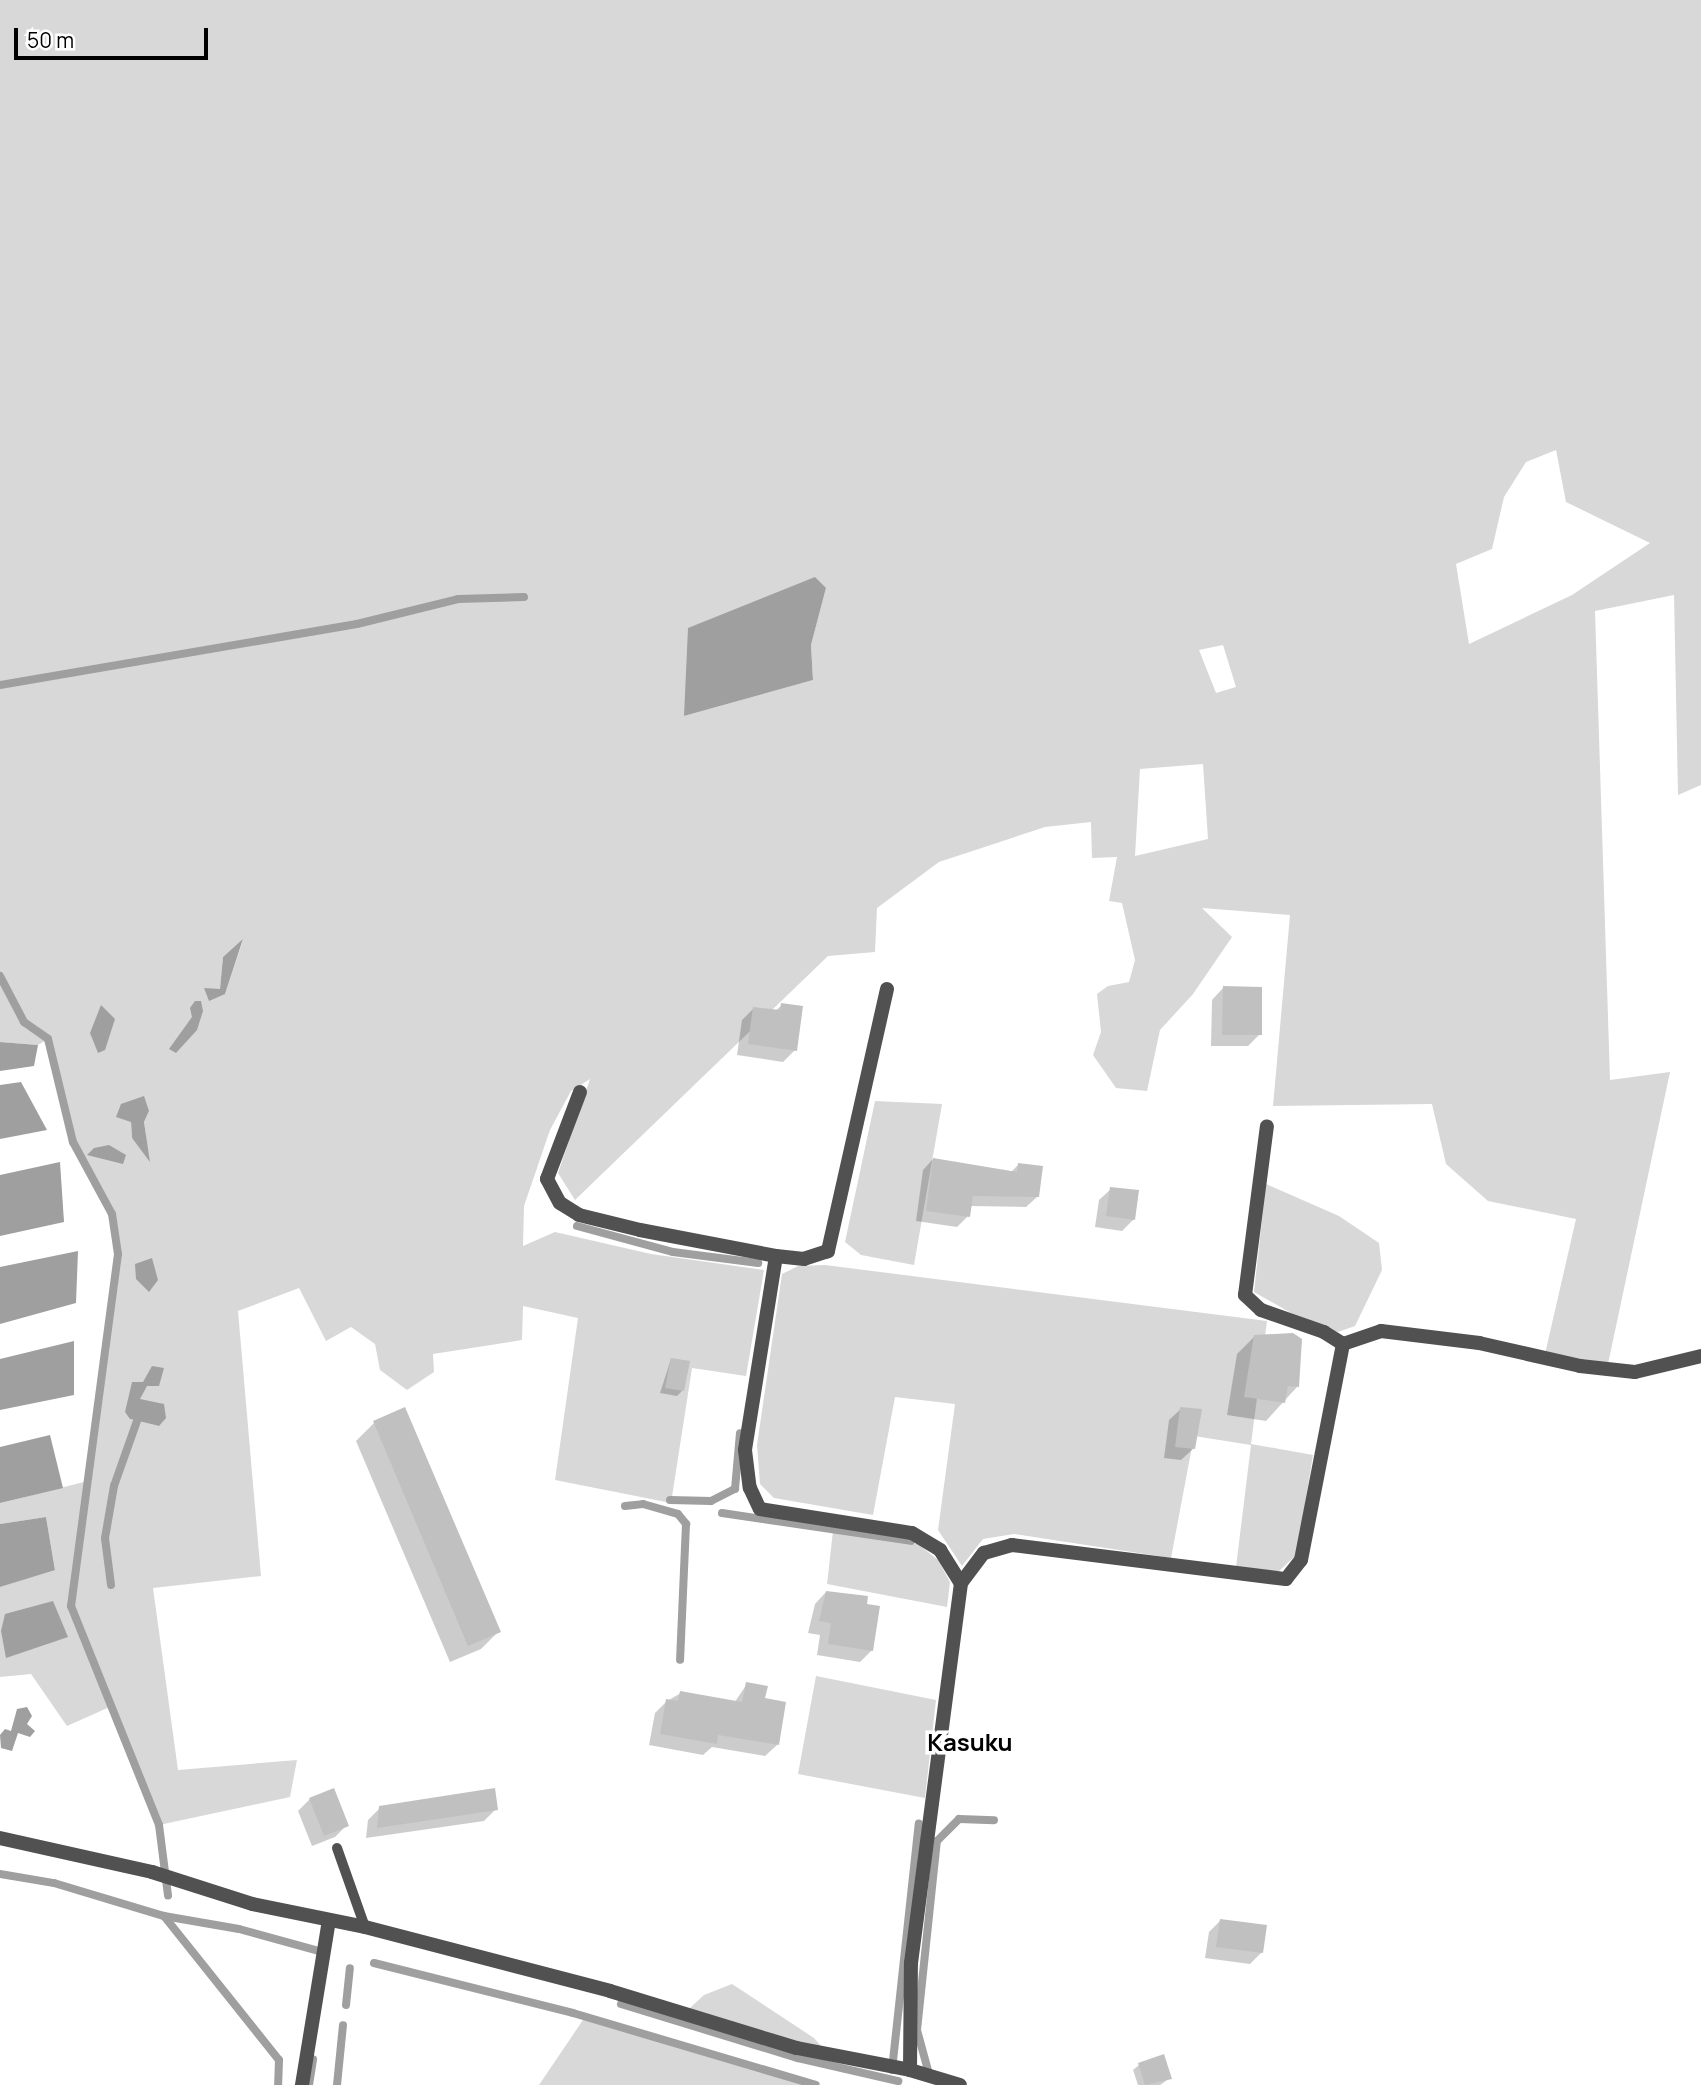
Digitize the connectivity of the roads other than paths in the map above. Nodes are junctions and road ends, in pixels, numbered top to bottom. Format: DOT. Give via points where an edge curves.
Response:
graph roads {
  1 [pos="887,989"];
  2 [pos="580,1092"];
  3 [pos="1267,1126"];
  4 [pos="776,1256"];
  5 [pos="1343,1344"];
  6 [pos="1701,1356"];
  7 [pos="961,1583"];
  8 [pos="0,1838"];
  9 [pos="337,1847"];
  10 [pos="329,1920"];
  11 [pos="365,1927"];
  12 [pos="910,2070"];
  13 [pos="302,2085"];
  14 [pos="960,2085"];
  1 -- 4 [label="street" via="828,1251 804,1259"];
  2 -- 4 [label="street" via="547,1179 560,1203 579,1214 640,1230"];
  3 -- 5 [label="street" via="1245,1296 1261,1310 1324,1332"];
  4 -- 7 [label="street" via="745,1450 750,1488 760,1509 912,1533 940,1550"];
  5 -- 6 [label="street" via="1381,1331 1479,1343 1580,1366 1635,1372"];
  5 -- 7 [label="street" via="1301,1560 1286,1579 1012,1545 984,1553"];
  7 -- 12 [label="street" via="911,1963"];
  8 -- 10 [label="street" via="152,1872 251,1904"];
  9 -- 11 [label="lane"];
  10 -- 11 [label="street"];
  10 -- 13 [label="street"];
  11 -- 12 [label="street" via="610,1991 797,2048"];
  12 -- 14 [label="street"];
}
